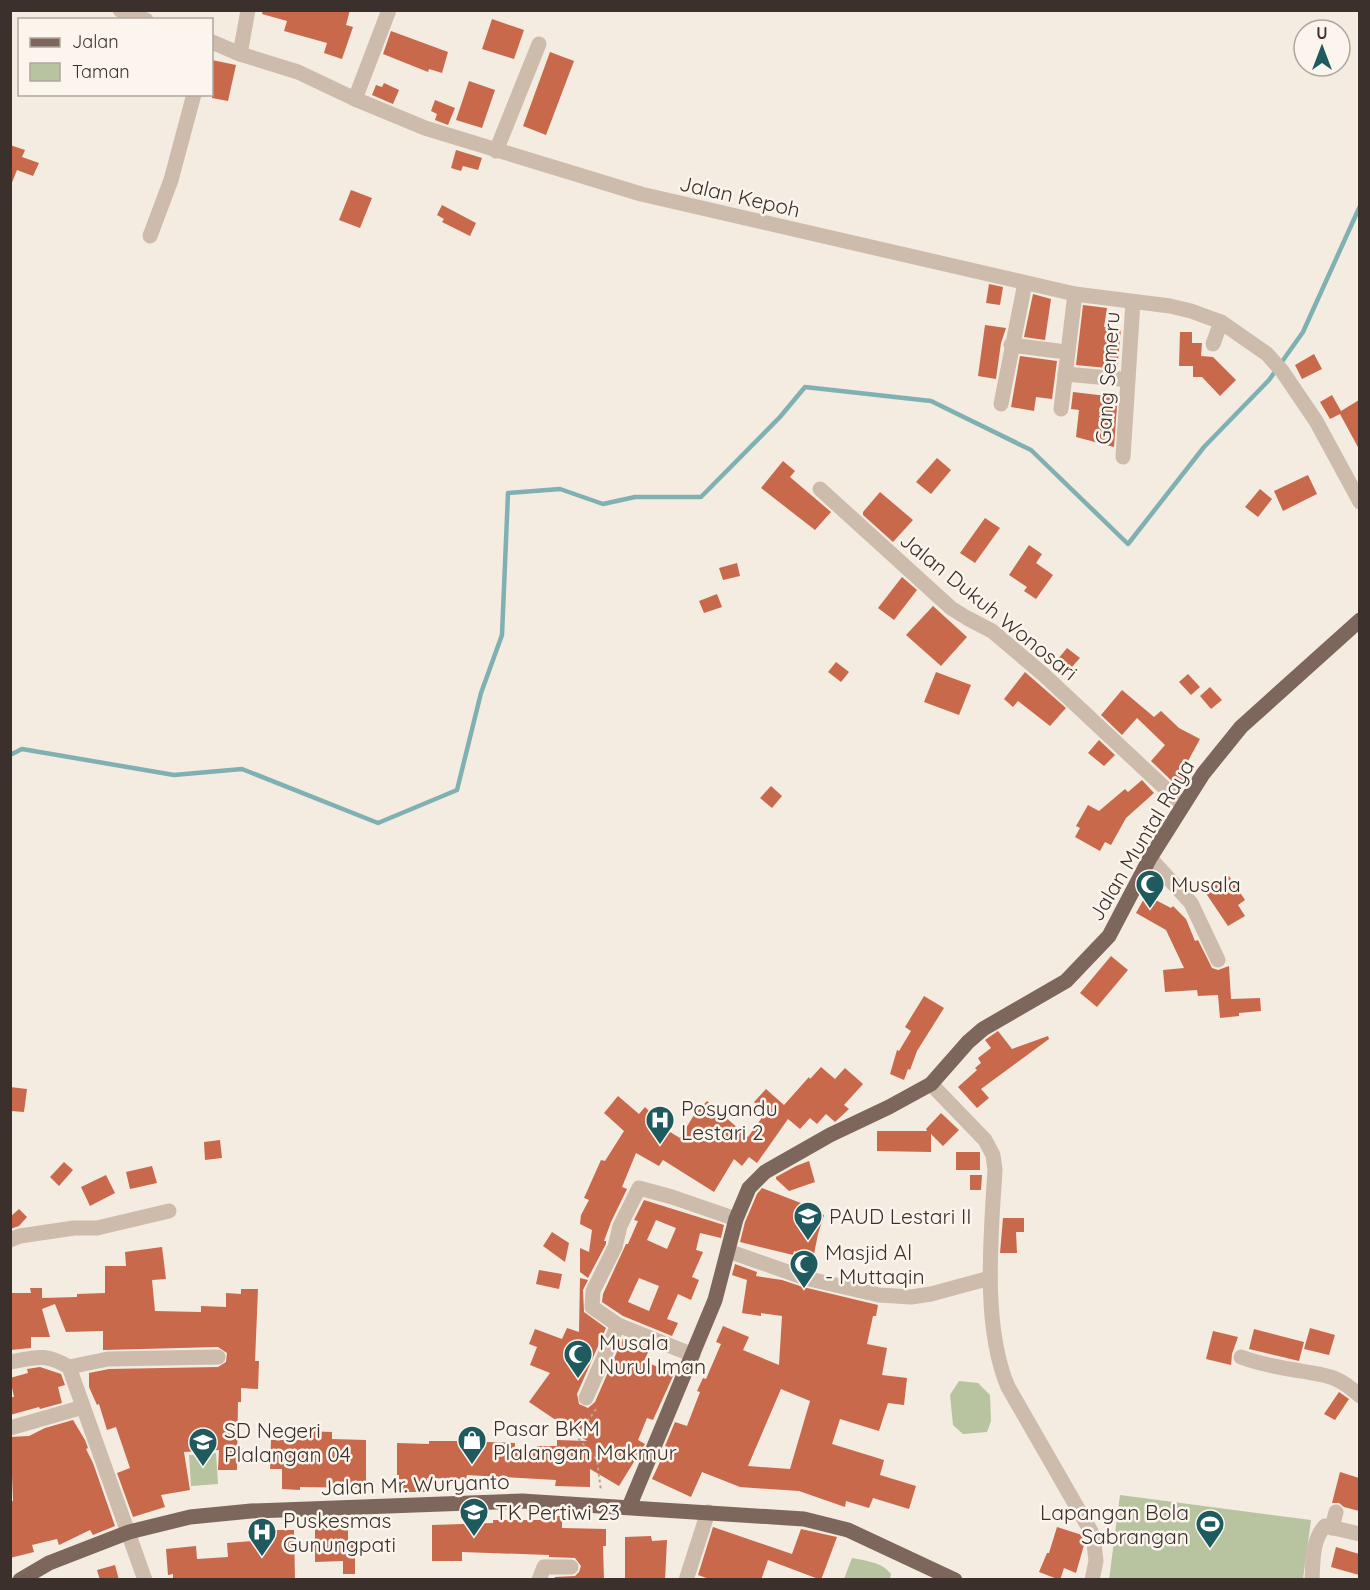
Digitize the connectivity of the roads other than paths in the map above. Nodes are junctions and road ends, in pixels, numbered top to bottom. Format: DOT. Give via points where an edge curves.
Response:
graph roads {
  1 [pos="248,10"];
  2 [pos="389,10"];
  3 [pos="124,11"];
  4 [pos="141,18"];
  5 [pos="213,42"];
  6 [pos="539,44"];
  7 [pos="240,54"];
  8 [pos="193,96"];
  9 [pos="355,99"];
  10 [pos="496,151"];
  11 [pos="150,236"];
  12 [pos="1025,283"];
  13 [pos="1076,294"];
  14 [pos="1133,302"];
  15 [pos="1221,322"];
  16 [pos="1213,344"];
  17 [pos="1011,345"];
  18 [pos="1058,351"];
  19 [pos="1065,374"];
  20 [pos="1120,379"];
  21 [pos="1001,404"];
  22 [pos="1061,409"];
  23 [pos="1123,457"];
  24 [pos="820,489"];
  25 [pos="1359,502"];
  26 [pos="1359,620"];
  27 [pos="1183,805"];
  28 [pos="1150,858"];
  29 [pos="1218,960"];
  30 [pos="931,1084"];
  31 [pos="169,1211"];
  32 [pos="736,1219"];
  33 [pos="10,1240"];
  34 [pos="728,1251"];
  35 [pos="990,1278"];
  36 [pos="618,1325"];
  37 [pos="693,1354"];
  38 [pos="219,1357"];
  39 [pos="1241,1357"];
  40 [pos="10,1362"];
  41 [pos="69,1367"];
  42 [pos="1359,1396"];
  43 [pos="590,1405"];
  44 [pos="83,1407"];
  45 [pos="10,1428"];
  46 [pos="628,1507"];
  47 [pos="708,1512"];
  48 [pos="129,1532"];
  49 [pos="1359,1534"];
  50 [pos="571,1567"];
  51 [pos="22,1579"];
  52 [pos="145,1580"];
  53 [pos="539,1580"];
  54 [pos="686,1580"];
  55 [pos="955,1580"];
  56 [pos="1092,1580"];
  57 [pos="1312,1580"];
  1 -- 7 [label="street"];
  2 -- 9 [label="street"];
  3 -- 4 [label="street"];
  5 -- 7 [label="street, Jalan Kepoh"];
  6 -- 10 [label="street"];
  7 -- 9 [label="street, Jalan Kepoh" via="298,72"];
  8 -- 11 [label="street" via="171,180"];
  9 -- 10 [label="street, Jalan Kepoh"];
  10 -- 12 [label="street, Jalan Kepoh" via="641,194"];
  12 -- 13 [label="street, Jalan Kepoh"];
  12 -- 17 [label="street"];
  13 -- 14 [label="street, Jalan Kepoh"];
  13 -- 19 [label="street"];
  14 -- 15 [label="street, Jalan Kepoh" via="1191,311"];
  14 -- 23 [label="street, Gang Semeru"];
  15 -- 16 [label="street"];
  15 -- 25 [label="street, Jalan Kepoh" via="1267,354 1282,371 1316,421"];
  17 -- 18 [label="street"];
  17 -- 21 [label="street"];
  19 -- 20 [label="street"];
  19 -- 22 [label="street"];
  24 -- 27 [label="street, Jalan Dukuh Wonosari" via="951,608 992,631 1044,675"];
  26 -- 27 [label="main road, Jalan Muntal Raya" via="1241,727"];
  27 -- 28 [label="main road, Jalan Muntal Raya"];
  28 -- 29 [label="street" via="1191,903"];
  28 -- 30 [label="main road, Jalan Muntal Raya" via="1109,936 1065,981 983,1029"];
  30 -- 32 [label="main road, Jalan Muntal Raya" via="765,1172 749,1188"];
  30 -- 35 [label="street" via="985,1140 993,1155"];
  31 -- 33 [label="street" via="97,1228 74,1228"];
  32 -- 34 [label="main road, Jalan Muntal Raya"];
  32 -- 36 [label="street" via="638,1189 591,1299 592,1307"];
  34 -- 35 [label="street" via="837,1287 889,1296 931,1294"];
  34 -- 37 [label="main road, Jalan Muntal Raya" via="715,1300"];
  35 -- 56 [label="street" via="1001,1370 1042,1449 1094,1535"];
  36 -- 37 [label="street"];
  36 -- 43 [label="street"];
  37 -- 46 [label="main road, Jalan Muntal Raya"];
  38 -- 41 [label="street" via="108,1359"];
  39 -- 42 [label="street" via="1327,1375"];
  40 -- 41 [label="street" via="45,1356"];
  41 -- 44 [label="street"];
  44 -- 45 [label="street"];
  44 -- 48 [label="street"];
  46 -- 47 [label="main road, Jalan Mr. Wuryanto"];
  46 -- 48 [label="main road, Jalan Mr. Wuryanto" via="522,1501 251,1511 190,1517"];
  47 -- 54 [label="street"];
  47 -- 55 [label="main road, Jalan Mr. Wuryanto" via="804,1519 830,1525"];
  48 -- 51 [label="main road, Jalan Mr. Wuryanto" via="49,1563"];
  48 -- 52 [label="street"];
  49 -- 57 [label="street" via="1334,1520 1325,1526 1318,1533"];
  50 -- 53 [label="street" via="544,1567"];
}
